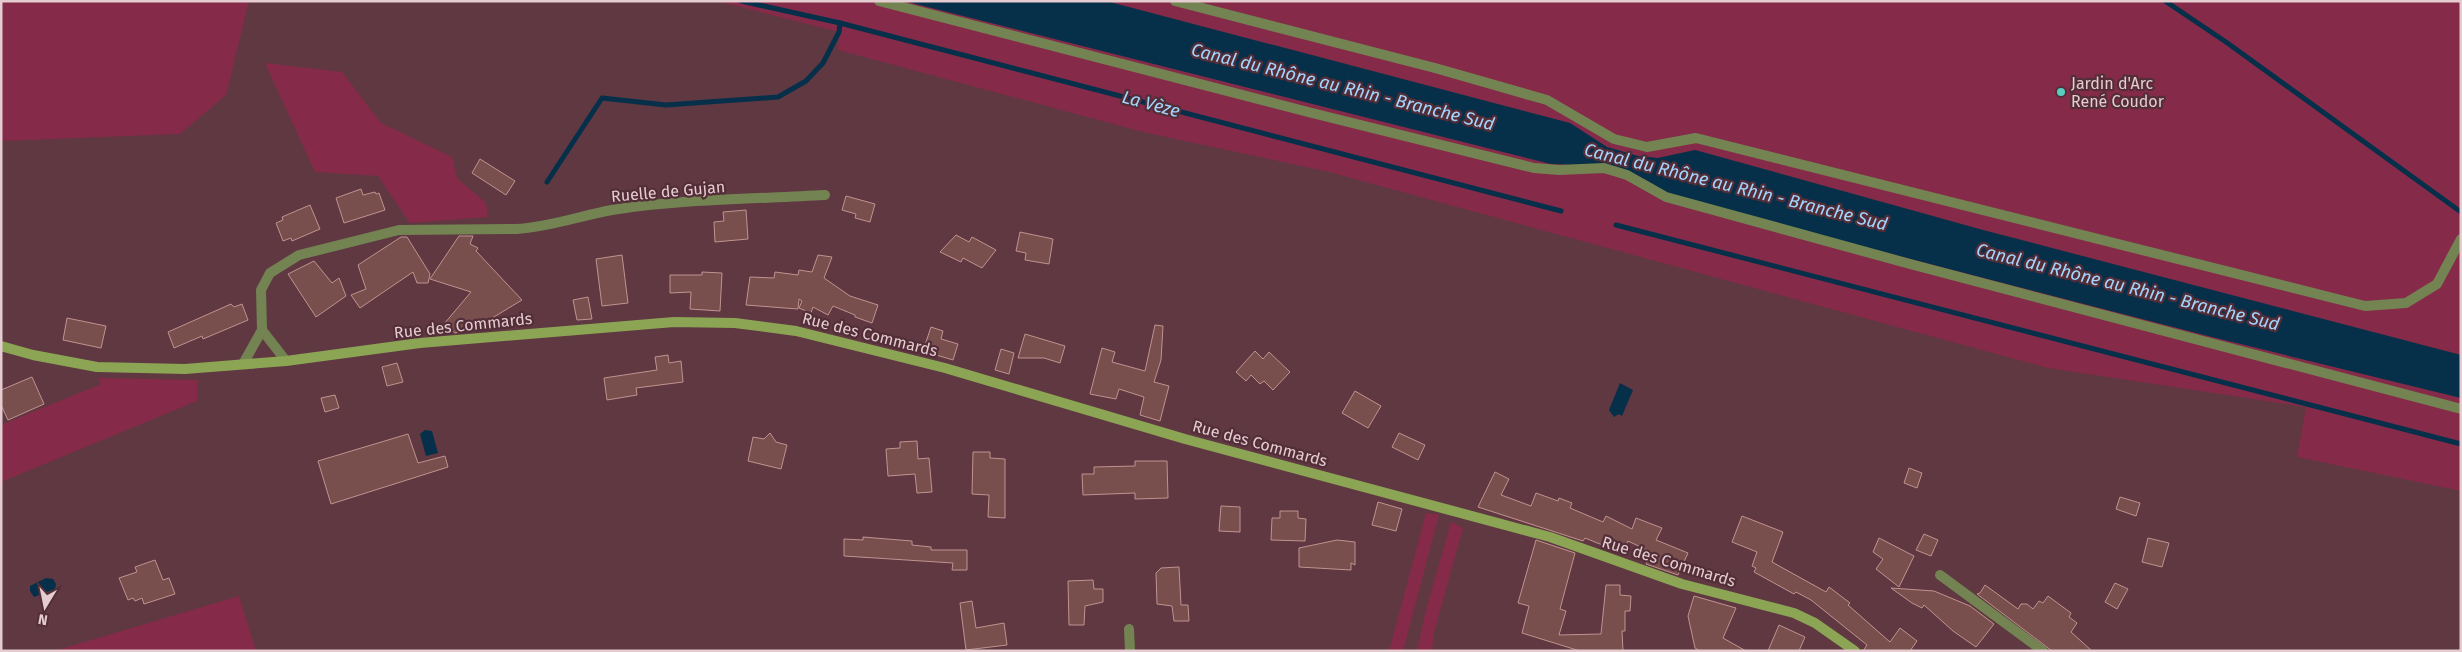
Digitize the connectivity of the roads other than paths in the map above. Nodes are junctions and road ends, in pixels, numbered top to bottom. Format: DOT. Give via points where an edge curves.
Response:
graph roads {
  1 [pos="879,1"];
  2 [pos="1175,1"];
  3 [pos="825,195"];
  4 [pos="2461,238"];
  5 [pos="262,330"];
  6 [pos="1,346"];
  7 [pos="286,361"];
  8 [pos="243,364"];
  9 [pos="2461,409"];
  10 [pos="1940,575"];
  11 [pos="1129,629"];
  12 [pos="1130,651"];
  13 [pos="1855,651"];
  14 [pos="2043,651"];
  1 -- 9 [label="street" via="1534,168 1604,168 1627,175 1666,197"];
  2 -- 4 [label="street" via="1547,100 1614,139 1647,147 1696,138 2365,306 2406,303 2437,284"];
  3 -- 5 [label="street, Ruelle de Gujan" via="612,210 544,227 399,230 299,255 270,273 261,290"];
  5 -- 7 [label="street"];
  5 -- 8 [label="street"];
  6 -- 8 [label="street, Rue des Commards" via="97,367 185,369"];
  7 -- 8 [label="street, Rue des Commards"];
  7 -- 13 [label="street, Rue des Commards" via="420,343 674,322 735,323 796,331 909,359 1203,444 1550,537 1682,584 1794,613 1815,623"];
  10 -- 14 [label="street"];
  11 -- 12 [label="street"];
}
